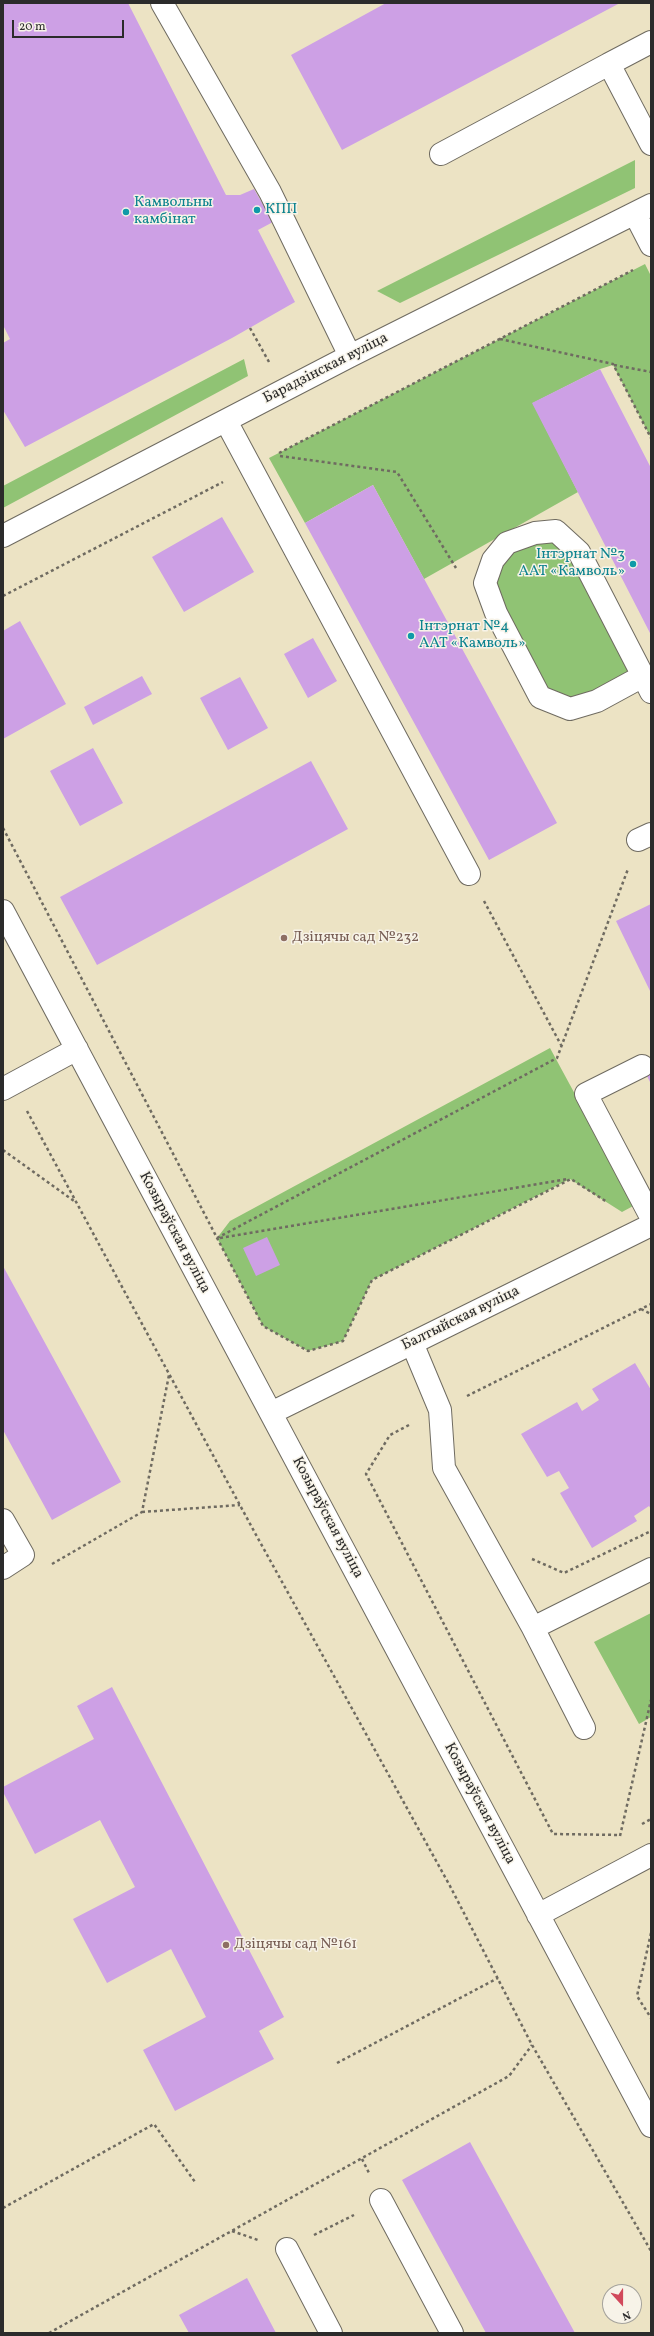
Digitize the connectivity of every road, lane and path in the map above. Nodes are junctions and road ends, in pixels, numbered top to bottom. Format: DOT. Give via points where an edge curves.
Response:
graph roads {
  1 [pos="162,3"];
  2 [pos="651,42"];
  3 [pos="609,64"];
  4 [pos="651,144"];
  5 [pos="441,154"];
  6 [pos="643,210"];
  7 [pos="651,245"];
  8 [pos="638,268"];
  9 [pos="250,328"];
  10 [pos="500,339"];
  11 [pos="263,350"];
  12 [pos="350,356"];
  13 [pos="613,364"];
  14 [pos="651,372"];
  15 [pos="226,421"];
  16 [pos="651,438"];
  17 [pos="250,468"];
  18 [pos="3,536"];
  19 [pos="485,583"];
  20 [pos="3,596"];
  21 [pos="647,684"];
  22 [pos="3,828"];
  23 [pos="645,837"];
  24 [pos="469,874"];
  25 [pos="3,910"];
  26 [pos="561,1045"];
  27 [pos="77,1048"];
  28 [pos="642,1066"];
  29 [pos="8,1087"];
  30 [pos="3,1150"];
  31 [pos="570,1179"];
  32 [pos="76,1202"];
  33 [pos="647,1209"];
  34 [pos="651,1225"];
  35 [pos="217,1238"];
  36 [pos="651,1304"];
  37 [pos="641,1309"];
  38 [pos="651,1314"];
  39 [pos="412,1343"];
  40 [pos="169,1375"];
  41 [pos="467,1396"];
  42 [pos="468,1404"];
  43 [pos="440,1410"];
  44 [pos="271,1413"];
  45 [pos="240,1505"];
  46 [pos="142,1512"];
  47 [pos="3,1520"];
  48 [pos="651,1531"];
  49 [pos="530,1554"];
  50 [pos="49,1565"];
  51 [pos="3,1568"];
  52 [pos="651,1569"];
  53 [pos="533,1628"];
  54 [pos="651,1700"];
  55 [pos="584,1728"];
  56 [pos="651,1855"];
  57 [pos="538,1915"];
  58 [pos="651,1933"];
  59 [pos="498,1978"];
  60 [pos="651,2018"];
  61 [pos="532,2045"];
  62 [pos="337,2063"];
  63 [pos="651,2126"];
  64 [pos="195,2182"];
  65 [pos="381,2200"];
  66 [pos="3,2208"];
  67 [pos="287,2249"];
  68 [pos="651,2251"];
  69 [pos="49,2333"];
  70 [pos="331,2333"];
  71 [pos="452,2333"];
  1 -- 12 [label="street" via="270,192"];
  2 -- 3 [label="street"];
  3 -- 4 [label="street"];
  3 -- 5 [label="street"];
  6 -- 7 [label="street"];
  6 -- 12 [label="street, Барадзінская вуліца"];
  8 -- 10 [label="path"];
  9 -- 11 [label="path"];
  10 -- 13 [label="path"];
  10 -- 19 [label="path" via="274,456 397,472 463,579"];
  12 -- 15 [label="street, Барадзінская вуліца"];
  13 -- 14 [label="path"];
  13 -- 16 [label="path"];
  15 -- 17 [label="street"];
  15 -- 18 [label="street, Барадзінская вуліца"];
  17 -- 20 [label="path"];
  17 -- 24 [label="street"];
  19 -- 21 [label="street" via="496,613 540,697 570,709"];
  19 -- 21 [label="street" via="493,560 507,543 535,533 556,531 579,552"];
  22 -- 35 [label="path"];
  23 -- 26 [label="path"];
  24 -- 26 [label="path"];
  25 -- 27 [label="street, Козыраўская вуліца"];
  26 -- 35 [label="path" via="557,1058"];
  27 -- 29 [label="street"];
  27 -- 44 [label="street, Козыраўская вуліца"];
  28 -- 33 [label="street" via="586,1094"];
  29 -- 32 [label="path"];
  30 -- 32 [label="path"];
  31 -- 33 [label="path" via="622,1212"];
  31 -- 35 [label="path"];
  31 -- 35 [label="path" via="372,1280 343,1341 308,1351 263,1326"];
  32 -- 40 [label="path"];
  34 -- 39 [label="street, Балтыйская вуліца"];
  36 -- 37 [label="path"];
  37 -- 38 [label="path"];
  37 -- 41 [label="path"];
  39 -- 43 [label="street"];
  39 -- 44 [label="street, Балтыйская вуліца"];
  40 -- 45 [label="path"];
  40 -- 46 [label="path"];
  41 -- 42 [label="path"];
  41 -- 43 [label="path"];
  43 -- 53 [label="street" via="444,1468"];
  43 -- 54 [label="path" via="390,1435 366,1474 553,1834 620,1836"];
  44 -- 57 [label="street, Козыраўская вуліца"];
  45 -- 46 [label="path"];
  45 -- 59 [label="path"];
  46 -- 50 [label="path"];
  47 -- 51 [label="street" via="23,1555"];
  48 -- 49 [label="path" via="564,1573 534,1561"];
  52 -- 53 [label="street"];
  53 -- 55 [label="street"];
  56 -- 57 [label="street"];
  57 -- 63 [label="street, Козыраўская вуліца"];
  58 -- 60 [label="path" via="637,1996"];
  59 -- 61 [label="path"];
  59 -- 62 [label="path"];
  61 -- 68 [label="path"];
  61 -- 69 [label="path" via="509,2076"];
  64 -- 66 [label="path" via="154,2124"];
  65 -- 67 [label="path"];
  65 -- 71 [label="street"];
  67 -- 70 [label="street"];
}
